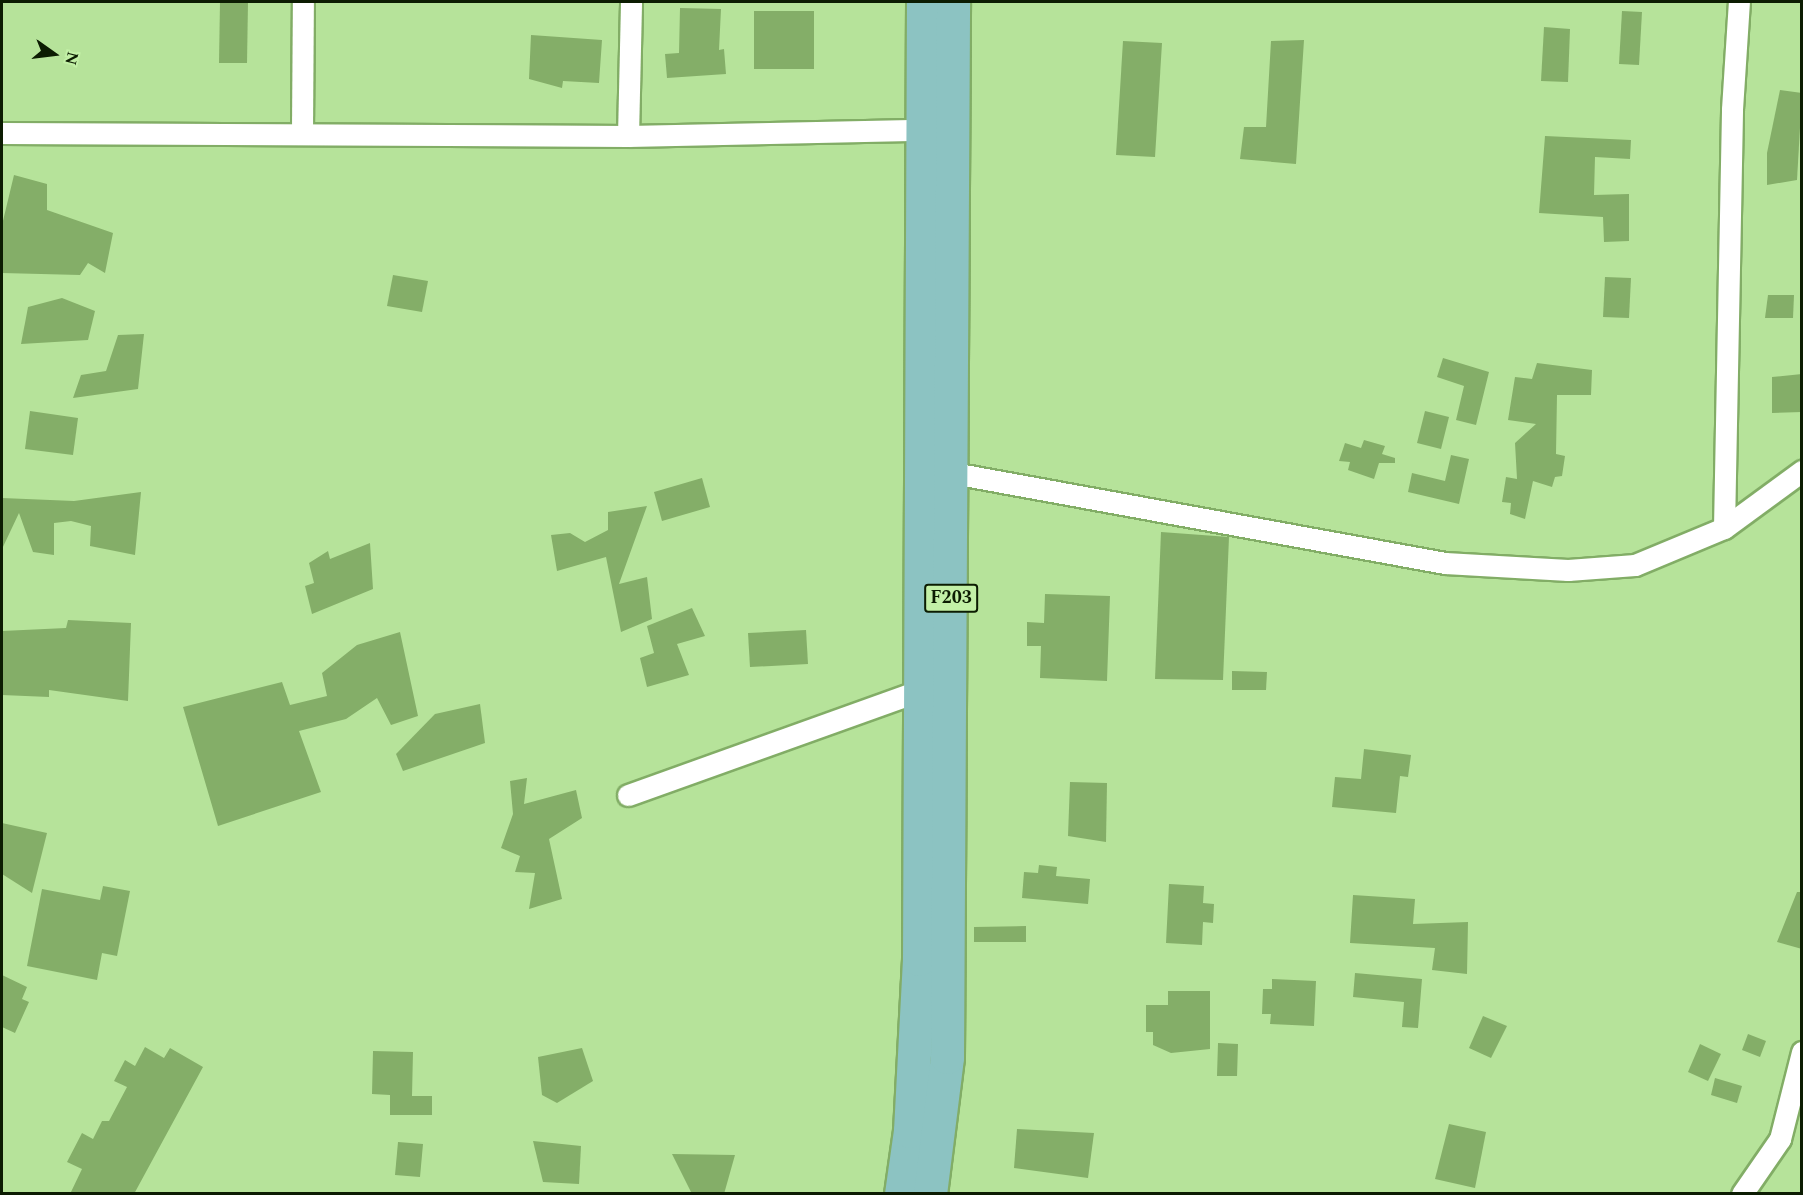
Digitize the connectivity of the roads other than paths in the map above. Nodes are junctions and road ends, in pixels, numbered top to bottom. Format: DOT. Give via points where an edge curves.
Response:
graph roads {
  1 [pos="303,2"];
  2 [pos="631,2"];
  3 [pos="923,2"];
  4 [pos="953,2"];
  5 [pos="1739,2"];
  6 [pos="922,130"];
  7 [pos="303,131"];
  8 [pos="2,133"];
  9 [pos="628,136"];
  10 [pos="1802,471"];
  11 [pos="952,472"];
  12 [pos="1724,528"];
  13 [pos="935,687"];
  14 [pos="628,795"];
  15 [pos="1802,1052"];
  16 [pos="901,1194"];
  17 [pos="930,1194"];
  18 [pos="1742,1194"];
  1 -- 7 [label="street"];
  2 -- 9 [label="street"];
  3 -- 6 [label="main road, F203"];
  4 -- 11 [label="main road, F203"];
  5 -- 12 [label="street" via="1732,109"];
  6 -- 9 [label="street"];
  6 -- 13 [label="main road, F203"];
  7 -- 8 [label="street"];
  7 -- 9 [label="street"];
  10 -- 12 [label="street"];
  11 -- 12 [label="street" via="1444,563 1568,570 1635,565"];
  11 -- 13 [label="main road, F203"];
  13 -- 14 [label="street"];
  13 -- 16 [label="main road, F203" via="910,1131"];
  13 -- 17 [label="main road, F203" via="947,1057"];
  15 -- 18 [label="street" via="1780,1139"];
}
